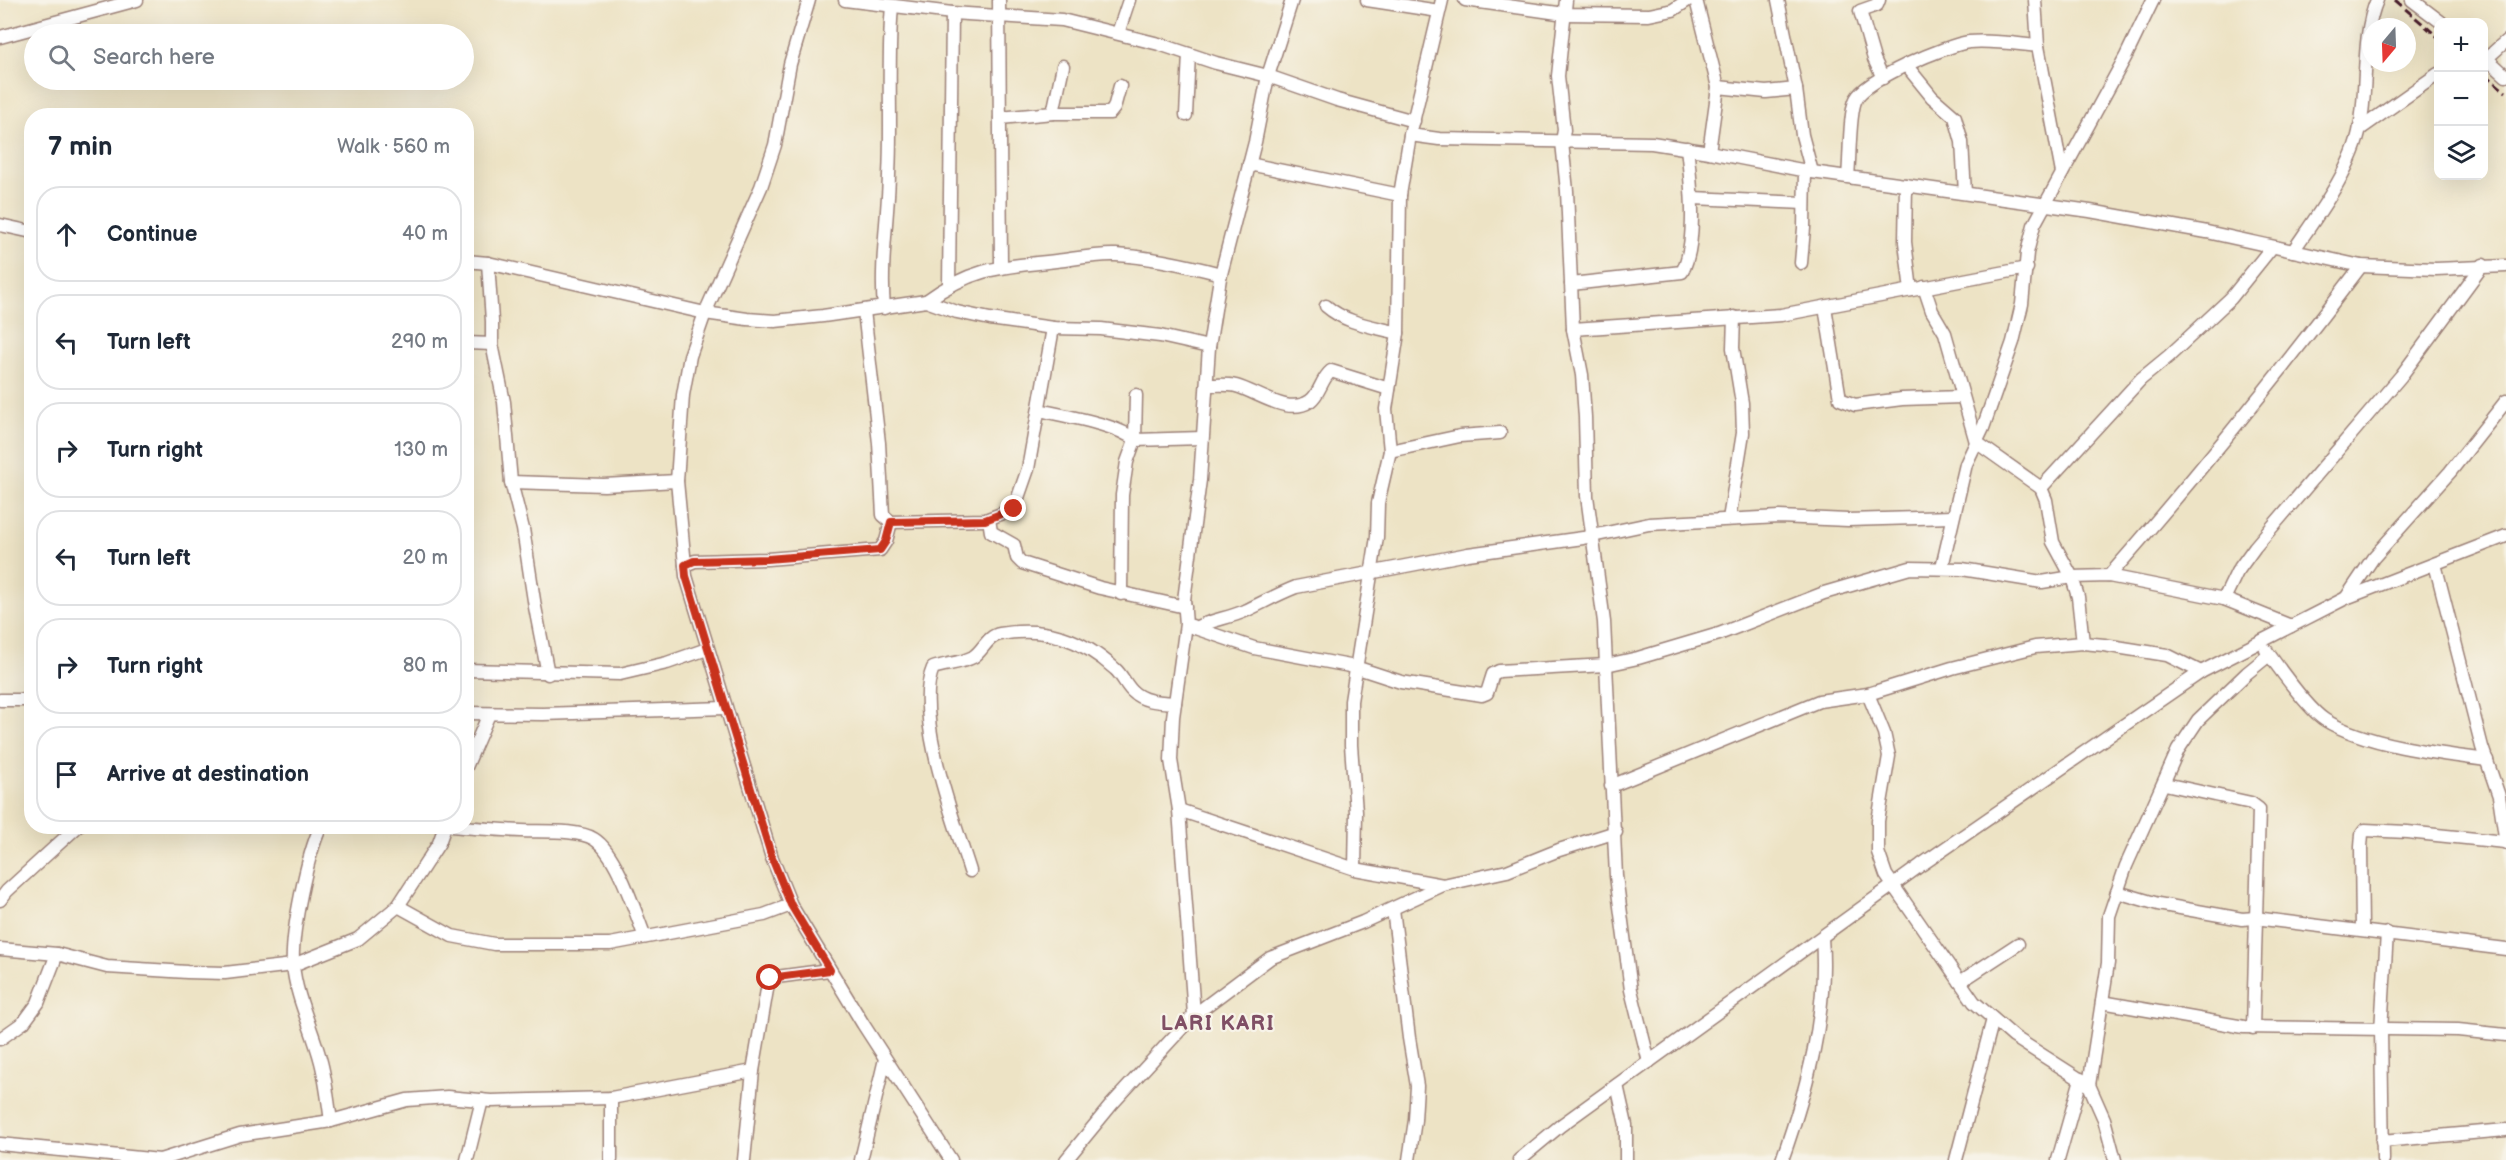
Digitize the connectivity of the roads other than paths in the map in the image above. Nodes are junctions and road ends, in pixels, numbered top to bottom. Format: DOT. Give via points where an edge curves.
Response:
graph roads {
  1 [pos="137,0"];
  2 [pos="809,0"];
  3 [pos="845,0"];
  4 [pos="999,0"];
  5 [pos="1129,0"];
  6 [pos="1292,0"];
  7 [pos="1367,0"];
  8 [pos="1464,0"];
  9 [pos="1566,0"];
  10 [pos="1688,0"];
  11 [pos="1696,0"];
  12 [pos="1778,0"];
  13 [pos="1879,0"];
  14 [pos="2035,0"];
  15 [pos="2153,0"];
  16 [pos="2377,0"];
  17 [pos="2412,0"];
  18 [pos="892,6"];
  19 [pos="1441,6"];
  20 [pos="952,13"];
  21 [pos="1565,14"];
  22 [pos="998,17"];
  23 [pos="2436,18"];
  24 [pos="48,24"];
  25 [pos="24,31"];
  26 [pos="1118,33"];
  27 [pos="0,37"];
  28 [pos="2506,41"];
  29 [pos="2038,46"];
  30 [pos="1189,54"];
  31 [pos="2488,55"];
  32 [pos="2488,60"];
  33 [pos="1906,65"];
  34 [pos="1063,66"];
  35 [pos="1268,76"];
  36 [pos="2506,76"];
  37 [pos="2434,77"];
  38 [pos="1882,78"];
  39 [pos="1120,86"];
  40 [pos="1718,87"];
  41 [pos="1796,89"];
  42 [pos="1053,113"];
  43 [pos="1186,115"];
  44 [pos="1000,118"];
  45 [pos="1414,121"];
  46 [pos="2360,129"];
  47 [pos="1410,135"];
  48 [pos="1562,142"];
  49 [pos="1687,148"];
  50 [pos="1708,152"];
  51 [pos="1249,164"];
  52 [pos="1808,171"];
  53 [pos="2062,173"];
  54 [pos="1848,176"];
  55 [pos="1906,185"];
  56 [pos="1965,193"];
  57 [pos="1400,195"];
  58 [pos="1693,198"];
  59 [pos="1804,203"];
  60 [pos="2045,204"];
  61 [pos="0,225"];
  62 [pos="24,230"];
  63 [pos="2272,247"];
  64 [pos="2293,251"];
  65 [pos="474,262"];
  66 [pos="488,263"];
  67 [pos="1801,264"];
  68 [pos="1001,266"];
  69 [pos="2361,266"];
  70 [pos="2483,266"];
  71 [pos="2506,266"];
  72 [pos="2027,268"];
  73 [pos="1221,274"];
  74 [pos="1572,284"];
  75 [pos="949,285"];
  76 [pos="1924,288"];
  77 [pos="1911,290"];
  78 [pos="927,301"];
  79 [pos="1326,306"];
  80 [pos="1825,307"];
  81 [pos="884,308"];
  82 [pos="864,311"];
  83 [pos="705,313"];
  84 [pos="1734,317"];
  85 [pos="1053,328"];
  86 [pos="1573,329"];
  87 [pos="1398,333"];
  88 [pos="474,343"];
  89 [pos="492,344"];
  90 [pos="1209,347"];
  91 [pos="1208,385"];
  92 [pos="1389,389"];
  93 [pos="1136,395"];
  94 [pos="1962,397"];
  95 [pos="2506,401"];
  96 [pos="1039,410"];
  97 [pos="1500,433"];
  98 [pos="1202,438"];
  99 [pos="1135,440"];
  100 [pos="1976,442"];
  101 [pos="1390,451"];
  102 [pos="677,481"];
  103 [pos="511,482"];
  104 [pos="2041,488"];
  105 [pos="1952,517"];
  106 [pos="989,519"];
  107 [pos="1730,519"];
  108 [pos="891,522"];
  109 [pos="1593,535"];
  110 [pos="2506,536"];
  111 [pos="2435,564"];
  112 [pos="685,565"];
  113 [pos="1942,567"];
  114 [pos="1370,573"];
  115 [pos="2109,576"];
  116 [pos="2072,577"];
  117 [pos="1121,594"];
  118 [pos="2224,598"];
  119 [pos="2346,598"];
  120 [pos="1185,607"];
  121 [pos="1191,626"];
  122 [pos="2291,626"];
  123 [pos="2260,642"];
  124 [pos="2083,643"];
  125 [pos="707,649"];
  126 [pos="2269,655"];
  127 [pos="1606,665"];
  128 [pos="1355,668"];
  129 [pos="474,670"];
  130 [pos="2201,672"];
  131 [pos="548,674"];
  132 [pos="1868,694"];
  133 [pos="0,700"];
  134 [pos="24,700"];
  135 [pos="1175,703"];
  136 [pos="725,708"];
  137 [pos="474,713"];
  138 [pos="489,714"];
  139 [pos="474,749"];
  140 [pos="2487,760"];
  141 [pos="2165,784"];
  142 [pos="1611,786"];
  143 [pos="1179,810"];
  144 [pos="474,828"];
  145 [pos="1616,832"];
  146 [pos="69,834"];
  147 [pos="317,834"];
  148 [pos="442,834"];
  149 [pos="2506,842"];
  150 [pos="1354,869"];
  151 [pos="970,871"];
  152 [pos="1443,885"];
  153 [pos="1894,886"];
  154 [pos="2117,892"];
  155 [pos="0,900"];
  156 [pos="791,905"];
  157 [pos="398,906"];
  158 [pos="1393,909"];
  159 [pos="2255,918"];
  160 [pos="2362,930"];
  161 [pos="2387,933"];
  162 [pos="645,937"];
  163 [pos="1822,938"];
  164 [pos="2018,944"];
  165 [pos="0,949"];
  166 [pos="2506,949"];
  167 [pos="57,954"];
  168 [pos="293,964"];
  169 [pos="830,970"];
  170 [pos="1960,982"];
  171 [pos="2102,1002"];
  172 [pos="1194,1015"];
  173 [pos="1993,1019"];
  174 [pos="2253,1028"];
  175 [pos="2381,1029"];
  176 [pos="2506,1035"];
  177 [pos="0,1039"];
  178 [pos="885,1059"];
  179 [pos="1649,1062"];
  180 [pos="753,1071"];
  181 [pos="2085,1082"];
  182 [pos="1617,1085"];
  183 [pos="611,1098"];
  184 [pos="482,1100"];
  185 [pos="331,1121"];
  186 [pos="2506,1130"];
  187 [pos="2382,1141"];
  188 [pos="0,1144"];
  189 [pos="202,1147"];
  190 [pos="199,1160"];
  191 [pos="467,1160"];
  192 [pos="611,1160"];
  193 [pos="744,1160"];
  194 [pos="861,1160"];
  195 [pos="951,1160"];
  196 [pos="1066,1160"];
  197 [pos="1409,1160"];
  198 [pos="1519,1160"];
  199 [pos="1626,1160"];
  200 [pos="1782,1160"];
  201 [pos="1956,1160"];
  202 [pos="2058,1160"];
  203 [pos="2115,1160"];
  204 [pos="2383,1160"];
  1 -- 24 [label="street"];
  2 -- 83 [label="street" via="790,64 775,145"];
  3 -- 18 [label="street"];
  4 -- 22 [label="street"];
  5 -- 26 [label="street"];
  6 -- 35 [label="street"];
  7 -- 19 [label="street"];
  8 -- 21 [label="street"];
  9 -- 21 [label="street"];
  10 -- 21 [label="street" via="1673,10 1649,15"];
  11 -- 40 [label="street"];
  12 -- 41 [label="street"];
  13 -- 38 [label="street" via="1860,11"];
  14 -- 29 [label="street"];
  15 -- 53 [label="street"];
  16 -- 46 [label="street" via="2367,47"];
  17 -- 23 [label="street"];
  18 -- 20 [label="street"];
  18 -- 81 [label="street"];
  19 -- 45 [label="street"];
  20 -- 22 [label="street"];
  20 -- 75 [label="street"];
  21 -- 48 [label="street" via="1558,76"];
  22 -- 26 [label="street" via="1062,20"];
  22 -- 44 [label="street"];
  25 -- 27 [label="street"];
  26 -- 30 [label="street"];
  28 -- 31 [label="street"];
  29 -- 33 [label="street" via="1969,42"];
  29 -- 53 [label="street"];
  30 -- 35 [label="street"];
  30 -- 43 [label="street"];
  32 -- 36 [label="street"];
  33 -- 38 [label="street"];
  33 -- 56 [label="street" via="1932,97 1955,117 1962,141"];
  34 -- 42 [label="street"];
  35 -- 45 [label="street"];
  35 -- 51 [label="street"];
  37 -- 46 [label="street"];
  38 -- 54 [label="street" via="1856,99"];
  39 -- 42 [label="street" via="1110,113"];
  40 -- 41 [label="street" via="1766,92"];
  40 -- 50 [label="street"];
  41 -- 52 [label="street"];
  42 -- 44 [label="street"];
  44 -- 68 [label="street"];
  45 -- 47 [label="street"];
  46 -- 64 [label="street" via="2327,201"];
  47 -- 48 [label="street"];
  47 -- 57 [label="street"];
  48 -- 49 [label="street" via="1652,143"];
  48 -- 74 [label="street"];
  49 -- 50 [label="street"];
  49 -- 58 [label="street"];
  50 -- 52 [label="street"];
  51 -- 57 [label="street"];
  51 -- 73 [label="street"];
  52 -- 54 [label="street"];
  52 -- 59 [label="street"];
  53 -- 60 [label="street"];
  54 -- 55 [label="street"];
  55 -- 56 [label="street"];
  55 -- 77 [label="street" via="1905,242"];
  56 -- 60 [label="street"];
  57 -- 87 [label="street"];
  58 -- 59 [label="street"];
  58 -- 74 [label="street" via="1687,263 1682,272"];
  59 -- 67 [label="street"];
  60 -- 63 [label="street"];
  60 -- 72 [label="street" via="2034,225"];
  61 -- 62 [label="street"];
  63 -- 64 [label="street"];
  63 -- 104 [label="street" via="2231,298 2141,379"];
  64 -- 69 [label="street"];
  65 -- 66 [label="street"];
  66 -- 83 [label="street"];
  66 -- 89 [label="street"];
  68 -- 73 [label="street" via="1115,255 1188,265"];
  68 -- 75 [label="street"];
  69 -- 70 [label="street"];
  69 -- 115 [label="street" via="2186,488"];
  70 -- 71 [label="street"];
  70 -- 118 [label="street" via="2401,376 2255,547"];
  72 -- 76 [label="street"];
  72 -- 100 [label="street" via="2013,342"];
  73 -- 90 [label="street"];
  74 -- 86 [label="street"];
  75 -- 78 [label="street"];
  76 -- 77 [label="street"];
  76 -- 94 [label="street" via="1945,333"];
  77 -- 80 [label="street"];
  78 -- 81 [label="street"];
  78 -- 85 [label="street" via="957,312"];
  79 -- 87 [label="street" via="1355,323"];
  80 -- 84 [label="street" via="1782,315"];
  80 -- 94 [label="street" via="1840,399 1855,405"];
  81 -- 82 [label="street"];
  82 -- 83 [label="street" via="775,321"];
  82 -- 108 [label="street" via="883,515"];
  83 -- 102 [label="street" via="690,356 683,395"];
  84 -- 86 [label="street"];
  84 -- 107 [label="street" via="1733,348 1743,433"];
  85 -- 90 [label="street" via="1160,336"];
  85 -- 96 [label="street"];
  86 -- 109 [label="street" via="1582,375 1587,496"];
  87 -- 92 [label="street"];
  88 -- 89 [label="street"];
  89 -- 103 [label="street" via="504,402"];
  90 -- 91 [label="street"];
  91 -- 92 [label="street" via="1236,386 1276,402 1303,406 1314,399 1331,371"];
  91 -- 98 [label="street"];
  92 -- 101 [label="street" via="1386,409"];
  93 -- 99 [label="street"];
  94 -- 100 [label="street"];
  95 -- 119 [label="street" via="2450,472 2373,558"];
  96 -- 99 [label="street" via="1109,427"];
  96 -- 106 [label="street" via="1028,469 1014,509"];
  97 -- 101 [label="street" via="1460,436"];
  98 -- 99 [label="street"];
  98 -- 120 [label="street"];
  99 -- 117 [label="street" via="1122,495"];
  100 -- 104 [label="street"];
  100 -- 105 [label="street"];
  101 -- 114 [label="street" via="1378,503"];
  102 -- 103 [label="street"];
  102 -- 112 [label="street"];
  103 -- 131 [label="street"];
  104 -- 116 [label="street" via="2053,542"];
  105 -- 107 [label="street"];
  105 -- 113 [label="street"];
  106 -- 108 [label="street"];
  106 -- 117 [label="street" via="991,532 1014,545 1022,563"];
  107 -- 109 [label="street" via="1649,524"];
  108 -- 112 [label="street" via="880,550 694,561"];
  109 -- 114 [label="street"];
  109 -- 127 [label="street"];
  110 -- 111 [label="street"];
  111 -- 119 [label="street"];
  111 -- 140 [label="street"];
  112 -- 125 [label="street"];
  113 -- 116 [label="street" via="2042,582"];
  113 -- 127 [label="street" via="1910,568 1824,593 1719,634"];
  114 -- 121 [label="street" via="1296,587 1244,611"];
  114 -- 128 [label="street"];
  115 -- 116 [label="street"];
  115 -- 118 [label="street"];
  116 -- 124 [label="street"];
  117 -- 120 [label="street"];
  118 -- 122 [label="street"];
  119 -- 122 [label="street"];
  120 -- 121 [label="street"];
  121 -- 128 [label="street" via="1254,648"];
  121 -- 135 [label="street"];
  122 -- 123 [label="street"];
  123 -- 126 [label="street"];
  123 -- 130 [label="street"];
  124 -- 130 [label="street" via="2167,655"];
  124 -- 132 [label="street" via="2036,647"];
  125 -- 131 [label="street" via="620,674"];
  125 -- 136 [label="street"];
  126 -- 140 [label="street" via="2324,720 2399,746"];
  126 -- 141 [label="street" via="2198,720 2178,750"];
  127 -- 128 [label="street" via="1499,671 1493,674 1487,693 1482,694 1401,682"];
  127 -- 142 [label="street"];
  128 -- 150 [label="street" via="1351,701 1356,812"];
  129 -- 131 [label="street"];
  130 -- 153 [label="street"];
  132 -- 142 [label="street" via="1820,701"];
  132 -- 153 [label="street" via="1889,756 1878,821 1878,852"];
  133 -- 134 [label="street"];
  135 -- 143 [label="street" via="1171,760"];
  135 -- 151 [label="street" via="1145,699 1089,647 1060,635 997,634 974,657 933,668 929,721 935,757"];
  136 -- 138 [label="street"];
  136 -- 156 [label="street" via="772,858"];
  137 -- 138 [label="street"];
  138 -- 139 [label="street"];
  140 -- 149 [label="street" via="2499,796"];
  141 -- 154 [label="street"];
  141 -- 159 [label="street" via="2251,803 2259,809"];
  142 -- 145 [label="street"];
  143 -- 150 [label="street"];
  143 -- 172 [label="street"];
  144 -- 162 [label="street" via="557,831 594,838 609,854"];
  145 -- 152 [label="street" via="1507,871"];
  145 -- 179 [label="street" via="1616,876 1631,990"];
  146 -- 155 [label="street"];
  147 -- 168 [label="street" via="305,874"];
  148 -- 157 [label="street"];
  149 -- 160 [label="street" via="2365,830 2361,847"];
  150 -- 152 [label="street"];
  152 -- 158 [label="street"];
  153 -- 163 [label="street"];
  153 -- 170 [label="street"];
  154 -- 159 [label="street" via="2158,904"];
  154 -- 171 [label="street" via="2109,916"];
  156 -- 162 [label="street" via="764,915"];
  156 -- 169 [label="street"];
  157 -- 162 [label="street" via="452,936 494,944 610,944"];
  157 -- 168 [label="street" via="358,939"];
  158 -- 172 [label="street" via="1270,958"];
  158 -- 197 [label="street" via="1417,1086"];
  159 -- 160 [label="street"];
  159 -- 174 [label="street"];
  160 -- 161 [label="street"];
  161 -- 166 [label="street"];
  161 -- 175 [label="street"];
  163 -- 179 [label="street"];
  163 -- 200 [label="street" via="1824,968 1814,1053"];
  164 -- 170 [label="street"];
  165 -- 167 [label="street"];
  167 -- 168 [label="street" via="108,967 187,972 225,973"];
  167 -- 177 [label="street" via="38,1003 24,1022"];
  168 -- 185 [label="street" via="321,1062"];
  169 -- 178 [label="street"];
  169 -- 180 [label="street" via="770,978"];
  170 -- 173 [label="street"];
  171 -- 174 [label="street"];
  171 -- 181 [label="street"];
  172 -- 196 [label="street"];
  173 -- 181 [label="street"];
  173 -- 201 [label="street"];
  174 -- 175 [label="street"];
  175 -- 176 [label="street"];
  175 -- 187 [label="street"];
  178 -- 194 [label="street"];
  178 -- 195 [label="street"];
  179 -- 182 [label="street"];
  180 -- 183 [label="street"];
  180 -- 193 [label="street"];
  181 -- 202 [label="street"];
  181 -- 203 [label="street" via="2104,1119"];
  182 -- 198 [label="street"];
  182 -- 199 [label="street" via="1626,1125"];
  183 -- 184 [label="street"];
  183 -- 192 [label="street"];
  184 -- 185 [label="street" via="407,1100"];
  184 -- 191 [label="street"];
  185 -- 189 [label="street" via="240,1135"];
  186 -- 187 [label="street"];
  187 -- 204 [label="street"];
  188 -- 189 [label="street" via="160,1160"];
  189 -- 190 [label="street"];
}
